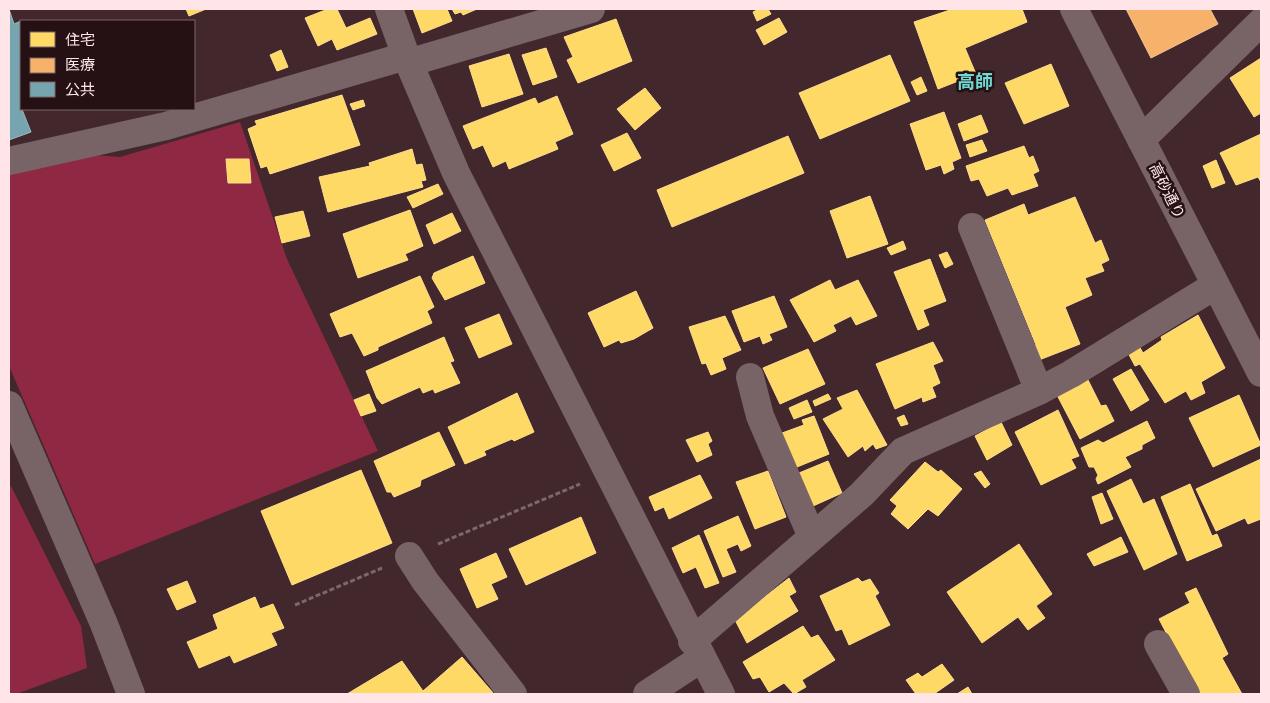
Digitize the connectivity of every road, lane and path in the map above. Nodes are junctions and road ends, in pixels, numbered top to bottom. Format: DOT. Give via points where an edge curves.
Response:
graph roads {
  1 [pos="389,9"];
  2 [pos="591,9"];
  3 [pos="1074,9"];
  4 [pos="1261,22"];
  5 [pos="407,59"];
  6 [pos="1141,140"];
  7 [pos="9,161"];
  8 [pos="972,228"];
  9 [pos="1216,285"];
  10 [pos="1261,373"];
  11 [pos="750,377"];
  12 [pos="1039,391"];
  13 [pos="9,405"];
  14 [pos="607,473"];
  15 [pos="812,537"];
  16 [pos="409,556"];
  17 [pos="295,604"];
  18 [pos="1158,644"];
  19 [pos="697,649"];
  20 [pos="131,694"];
  21 [pos="514,694"];
  22 [pos="647,694"];
  23 [pos="721,694"];
  24 [pos="1186,694"];
  1 -- 5 [label="street"];
  2 -- 5 [label="street"];
  3 -- 6 [label="street, 高砂通り"];
  4 -- 6 [label="street"];
  5 -- 7 [label="street" via="166,126"];
  5 -- 14 [label="street" via="456,173"];
  6 -- 9 [label="street, 高砂通り"];
  8 -- 12 [label="street"];
  9 -- 10 [label="street, 高砂通り"];
  9 -- 12 [label="street"];
  11 -- 15 [label="street" via="760,416"];
  12 -- 15 [label="street" via="903,451 862,494"];
  13 -- 20 [label="street"];
  14 -- 16 [label="path"];
  14 -- 19 [label="street"];
  15 -- 19 [label="street"];
  16 -- 17 [label="path"];
  16 -- 21 [label="street"];
  18 -- 24 [label="street"];
  19 -- 22 [label="street"];
  19 -- 23 [label="street"];
}
